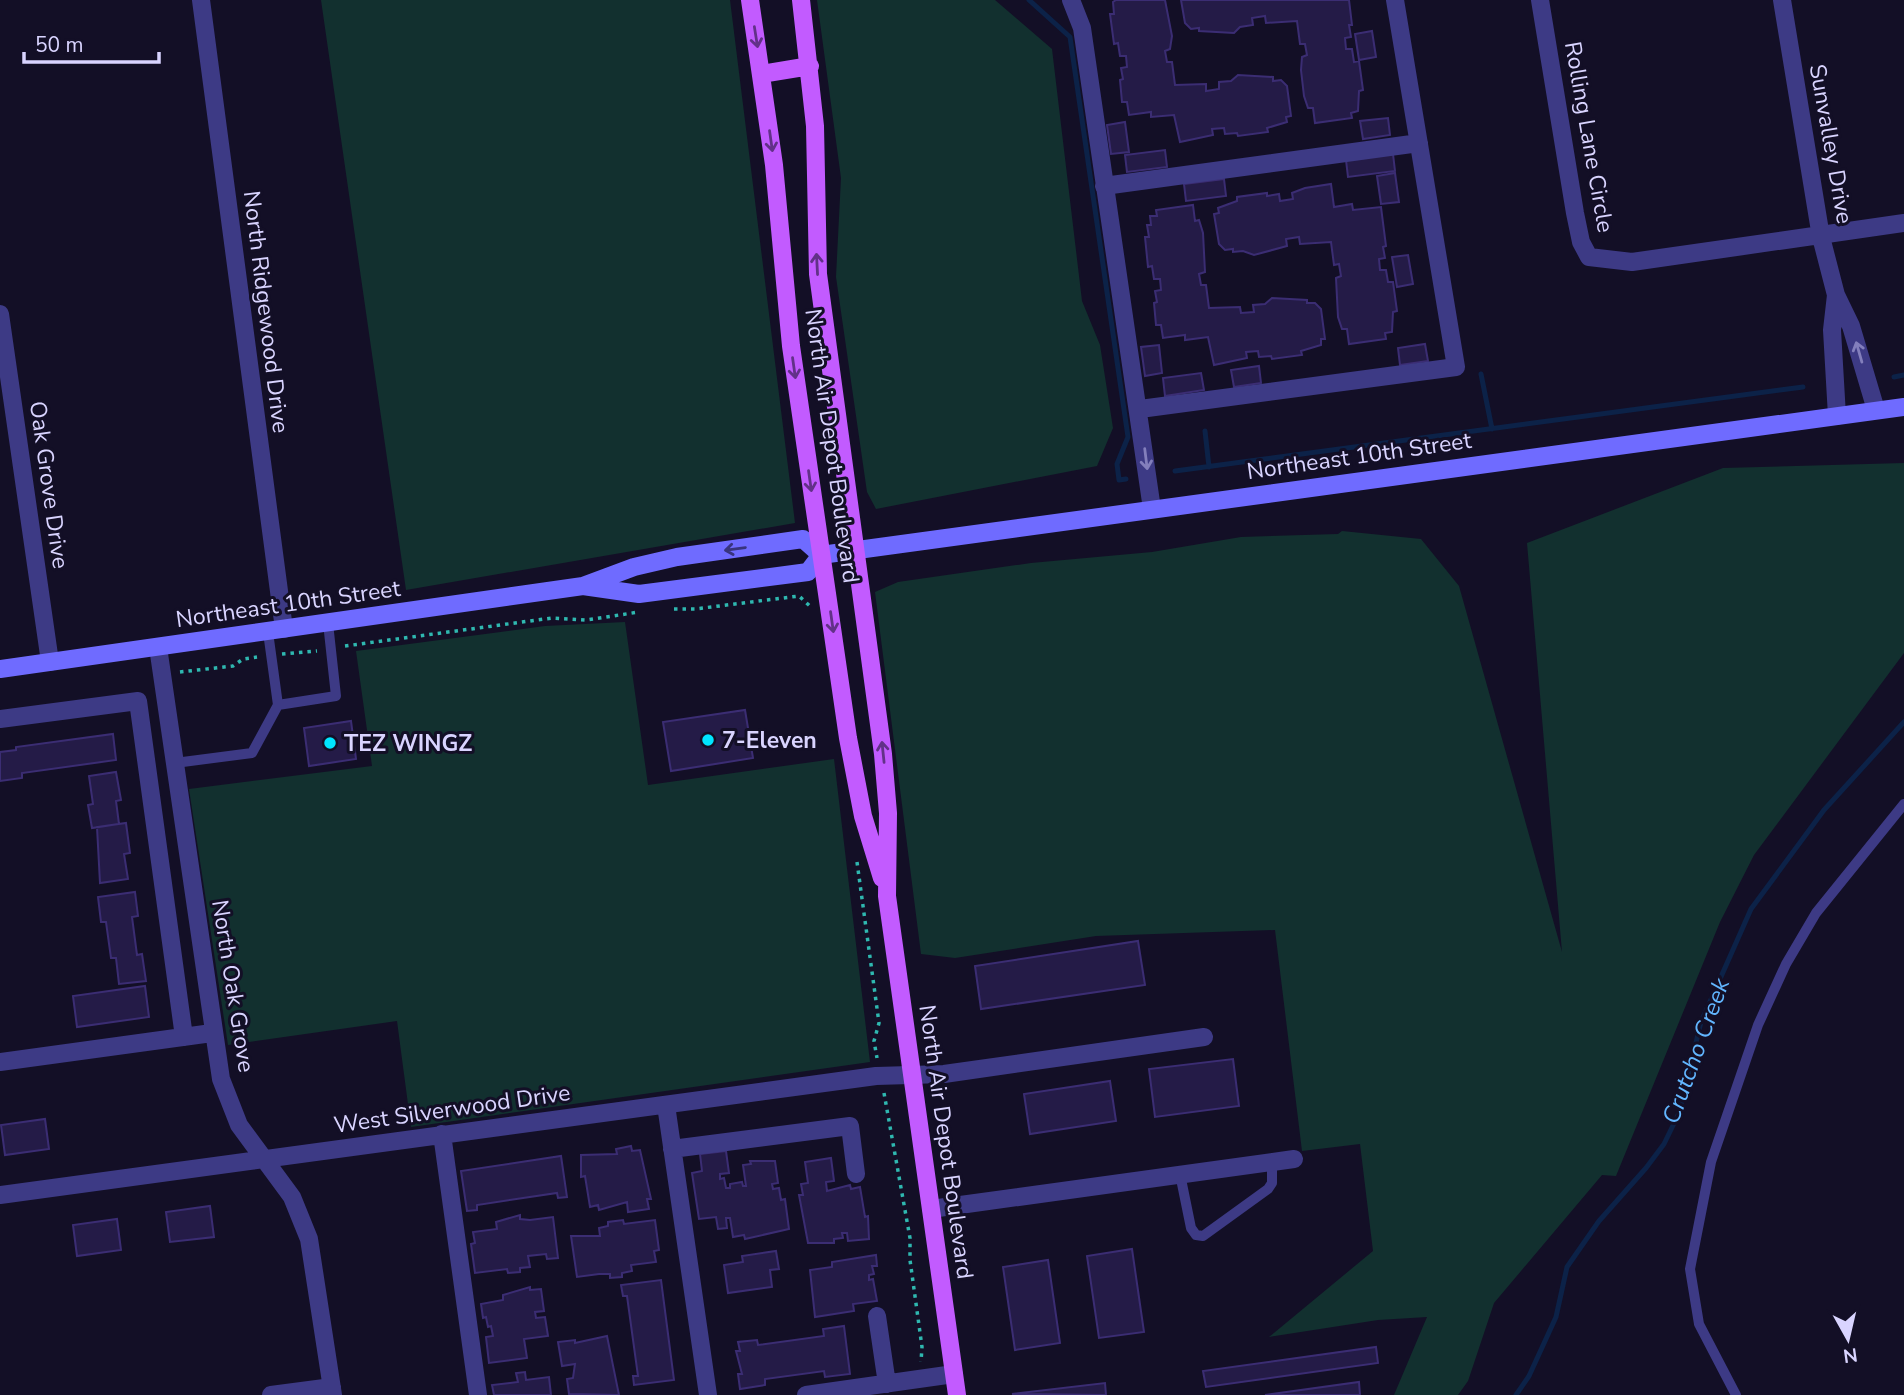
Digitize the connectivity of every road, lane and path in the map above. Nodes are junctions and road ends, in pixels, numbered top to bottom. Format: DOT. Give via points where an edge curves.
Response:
graph roads {
  1 [pos="201,0"];
  2 [pos="750,0"];
  3 [pos="801,0"];
  4 [pos="1071,0"];
  5 [pos="1395,0"];
  6 [pos="1540,0"];
  7 [pos="1782,0"];
  8 [pos="810,66"];
  9 [pos="761,74"];
  10 [pos="1419,143"];
  11 [pos="1104,186"];
  12 [pos="1904,223"];
  13 [pos="1821,237"];
  14 [pos="1836,295"];
  15 [pos="0,314"];
  16 [pos="1904,407"];
  17 [pos="1140,409"];
  18 [pos="1876,410"];
  19 [pos="1836,416"];
  20 [pos="1152,509"];
  21 [pos="857,550"];
  22 [pos="821,555"];
  23 [pos="583,586"];
  24 [pos="666,608"];
  25 [pos="642,612"];
  26 [pos="816,612"];
  27 [pos="328,623"];
  28 [pos="276,630"];
  29 [pos="158,647"];
  30 [pos="331,648"];
  31 [pos="271,656"];
  32 [pos="50,662"];
  33 [pos="0,669"];
  34 [pos="162,676"];
  35 [pos="278,705"];
  36 [pos="0,719"];
  37 [pos="174,763"];
  38 [pos="1904,804"];
  39 [pos="856,855"];
  40 [pos="887,895"];
  41 [pos="212,1033"];
  42 [pos="184,1037"];
  43 [pos="1204,1037"];
  44 [pos="0,1062"];
  45 [pos="912,1074"];
  46 [pos="881,1076"];
  47 [pos="666,1105"];
  48 [pos="442,1135"];
  49 [pos="672,1149"];
  50 [pos="1294,1159"];
  51 [pos="264,1160"];
  52 [pos="1272,1162"];
  53 [pos="856,1174"];
  54 [pos="1180,1174"];
  55 [pos="0,1195"];
  56 [pos="931,1209"];
  57 [pos="877,1315"];
  58 [pos="954,1374"];
  59 [pos="923,1378"];
  60 [pos="887,1384"];
  61 [pos="333,1391"];
  62 [pos="271,1395"];
  63 [pos="478,1395"];
  64 [pos="708,1395"];
  65 [pos="806,1395"];
  66 [pos="957,1395"];
  67 [pos="1736,1395"];
  1 -- 28 [label="street, North Ridgewood Drive"];
  2 -- 9 [label="main road, North Air Depot Boulevard, one-way"];
  3 -- 8 [label="main road, North Air Depot Boulevard"];
  4 -- 11 [label="street" via="1082,28"];
  5 -- 10 [label="street"];
  6 -- 13 [label="street, Rolling Lane Circle" via="1575,213 1589,257 1632,262"];
  7 -- 13 [label="street, Sunvalley Drive"];
  8 -- 9 [label="main road"];
  21 -- 8 [label="main road, North Air Depot Boulevard, one-way" via="818,274"];
  9 -- 22 [label="main road, North Air Depot Boulevard, one-way" via="779,204 791,346"];
  10 -- 11 [label="street"];
  10 -- 17 [label="street" via="1456,367"];
  11 -- 17 [label="street"];
  12 -- 13 [label="street"];
  13 -- 14 [label="street, Sunvalley Drive"];
  18 -- 14 [label="street, Sunvalley Drive, one-way" via="1851,326"];
  14 -- 19 [label="street, Sunvalley Drive" via="1832,330"];
  15 -- 32 [label="street, Oak Grove Drive"];
  16 -- 18 [label="main road, Northeast 10th Street"];
  17 -- 20 [label="street, one-way"];
  18 -- 19 [label="main road, Northeast 10th Street"];
  19 -- 20 [label="main road, Northeast 10th Street"];
  20 -- 21 [label="main road, Northeast 10th Street"];
  21 -- 22 [label="main road, Northeast 10th Street"];
  40 -- 21 [label="main road, North Air Depot Boulevard, one-way" via="887,801"];
  22 -- 23 [label="main road, Northeast 10th Street" via="808,572 671,592 639,594"];
  22 -- 23 [label="main road, Northeast 10th Street, one-way" via="803,539 677,557"];
  22 -- 40 [label="main road, North Air Depot Boulevard, one-way" via="857,788"];
  23 -- 27 [label="main road, Northeast 10th Street"];
  24 -- 26 [label="path" via="695,609 799,596"];
  25 -- 30 [label="path" via="586,620 552,618"];
  27 -- 28 [label="main road, Northeast 10th Street"];
  27 -- 30 [label="lane"];
  28 -- 29 [label="main road, Northeast 10th Street"];
  28 -- 31 [label="lane"];
  29 -- 32 [label="main road, Northeast 10th Street"];
  29 -- 34 [label="street, North Oak Grove"];
  30 -- 31 [label="path"];
  30 -- 35 [label="lane" via="336,696"];
  31 -- 34 [label="path"];
  31 -- 35 [label="lane"];
  32 -- 33 [label="main road, Northeast 10th Street"];
  34 -- 37 [label="street, North Oak Grove"];
  35 -- 37 [label="lane" via="252,752"];
  36 -- 42 [label="street" via="138,701"];
  37 -- 41 [label="street, North Oak Grove"];
  38 -- 67 [label="lane" via="1816,913 1786,964 1758,1025 1711,1162 1689,1269 1699,1324"];
  39 -- 46 [label="path" via="879,1023 874,1041"];
  40 -- 45 [label="main road, North Air Depot Boulevard"];
  41 -- 42 [label="street"];
  41 -- 51 [label="street, North Oak Grove" via="221,1079 239,1125"];
  42 -- 44 [label="street"];
  43 -- 45 [label="street, West Silverwood Drive" via="956,1072"];
  45 -- 46 [label="street, West Silverwood Drive"];
  45 -- 56 [label="main road, North Air Depot Boulevard"];
  46 -- 47 [label="street, West Silverwood Drive"];
  46 -- 59 [label="path" via="910,1238"];
  47 -- 48 [label="street, West Silverwood Drive"];
  47 -- 49 [label="street"];
  48 -- 51 [label="street, West Silverwood Drive"];
  48 -- 63 [label="street"];
  49 -- 53 [label="street" via="850,1126"];
  49 -- 64 [label="street"];
  50 -- 52 [label="street"];
  51 -- 55 [label="street, West Silverwood Drive"];
  51 -- 61 [label="street, North Oak Grove" via="292,1197 309,1239"];
  52 -- 54 [label="street"];
  52 -- 54 [label="lane" via="1268,1189 1203,1236 1191,1228"];
  54 -- 56 [label="street"];
  56 -- 58 [label="main road, North Air Depot Boulevard"];
  57 -- 60 [label="street"];
  58 -- 59 [label="street"];
  58 -- 66 [label="main road, North Air Depot Boulevard"];
  59 -- 60 [label="street"];
  60 -- 65 [label="street"];
  61 -- 62 [label="street"];
}
